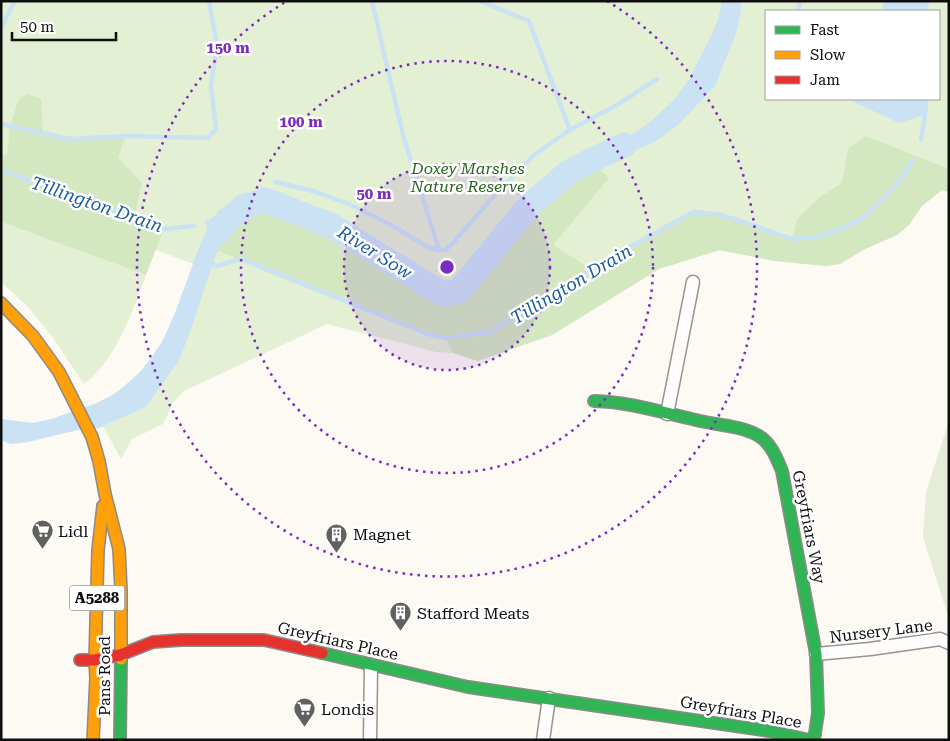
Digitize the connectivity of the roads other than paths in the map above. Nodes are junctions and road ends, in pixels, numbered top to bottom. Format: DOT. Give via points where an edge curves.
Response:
graph roads {
  1 [pos="693,282"];
  2 [pos="1,303"];
  3 [pos="594,401"];
  4 [pos="666,414"];
  5 [pos="105,494"];
  6 [pos="949,643"];
  7 [pos="816,654"];
  8 [pos="120,655"];
  9 [pos="80,660"];
  10 [pos="95,660"];
  11 [pos="371,665"];
  12 [pos="549,698"];
  13 [pos="93,740"];
  14 [pos="120,740"];
  15 [pos="370,740"];
  16 [pos="543,740"];
  17 [pos="809,740"];
  18 [pos="814,740"];
  1 -- 4 [label="street"];
  2 -- 5 [label="street, Pans Road / A5288" via="33,336 59,372 92,437"];
  3 -- 4 [label="street, Greyfriars Way" via="624,403"];
  4 -- 7 [label="street, Greyfriars Way" via="743,430 760,437 769,446 782,471"];
  5 -- 8 [label="street, Pans Road / A5288" via="119,549"];
  5 -- 10 [label="street, Pans Road / A5288" via="98,550"];
  6 -- 7 [label="street, Nursery Lane" via="940,639"];
  7 -- 18 [label="street, Greyfriars Way" via="818,713"];
  8 -- 10 [label="street, Greyfriars Place"];
  8 -- 11 [label="street, Greyfriars Place" via="153,642 264,640"];
  8 -- 14 [label="street, Pans Road / A5288"];
  9 -- 10 [label="street, Greyfriars Place"];
  10 -- 13 [label="street, Pans Road / A5288"];
  11 -- 12 [label="street, Greyfriars Place" via="468,687"];
  11 -- 15 [label="street"];
  12 -- 16 [label="street"];
  12 -- 17 [label="street, Greyfriars Place" via="769,731"];
}
